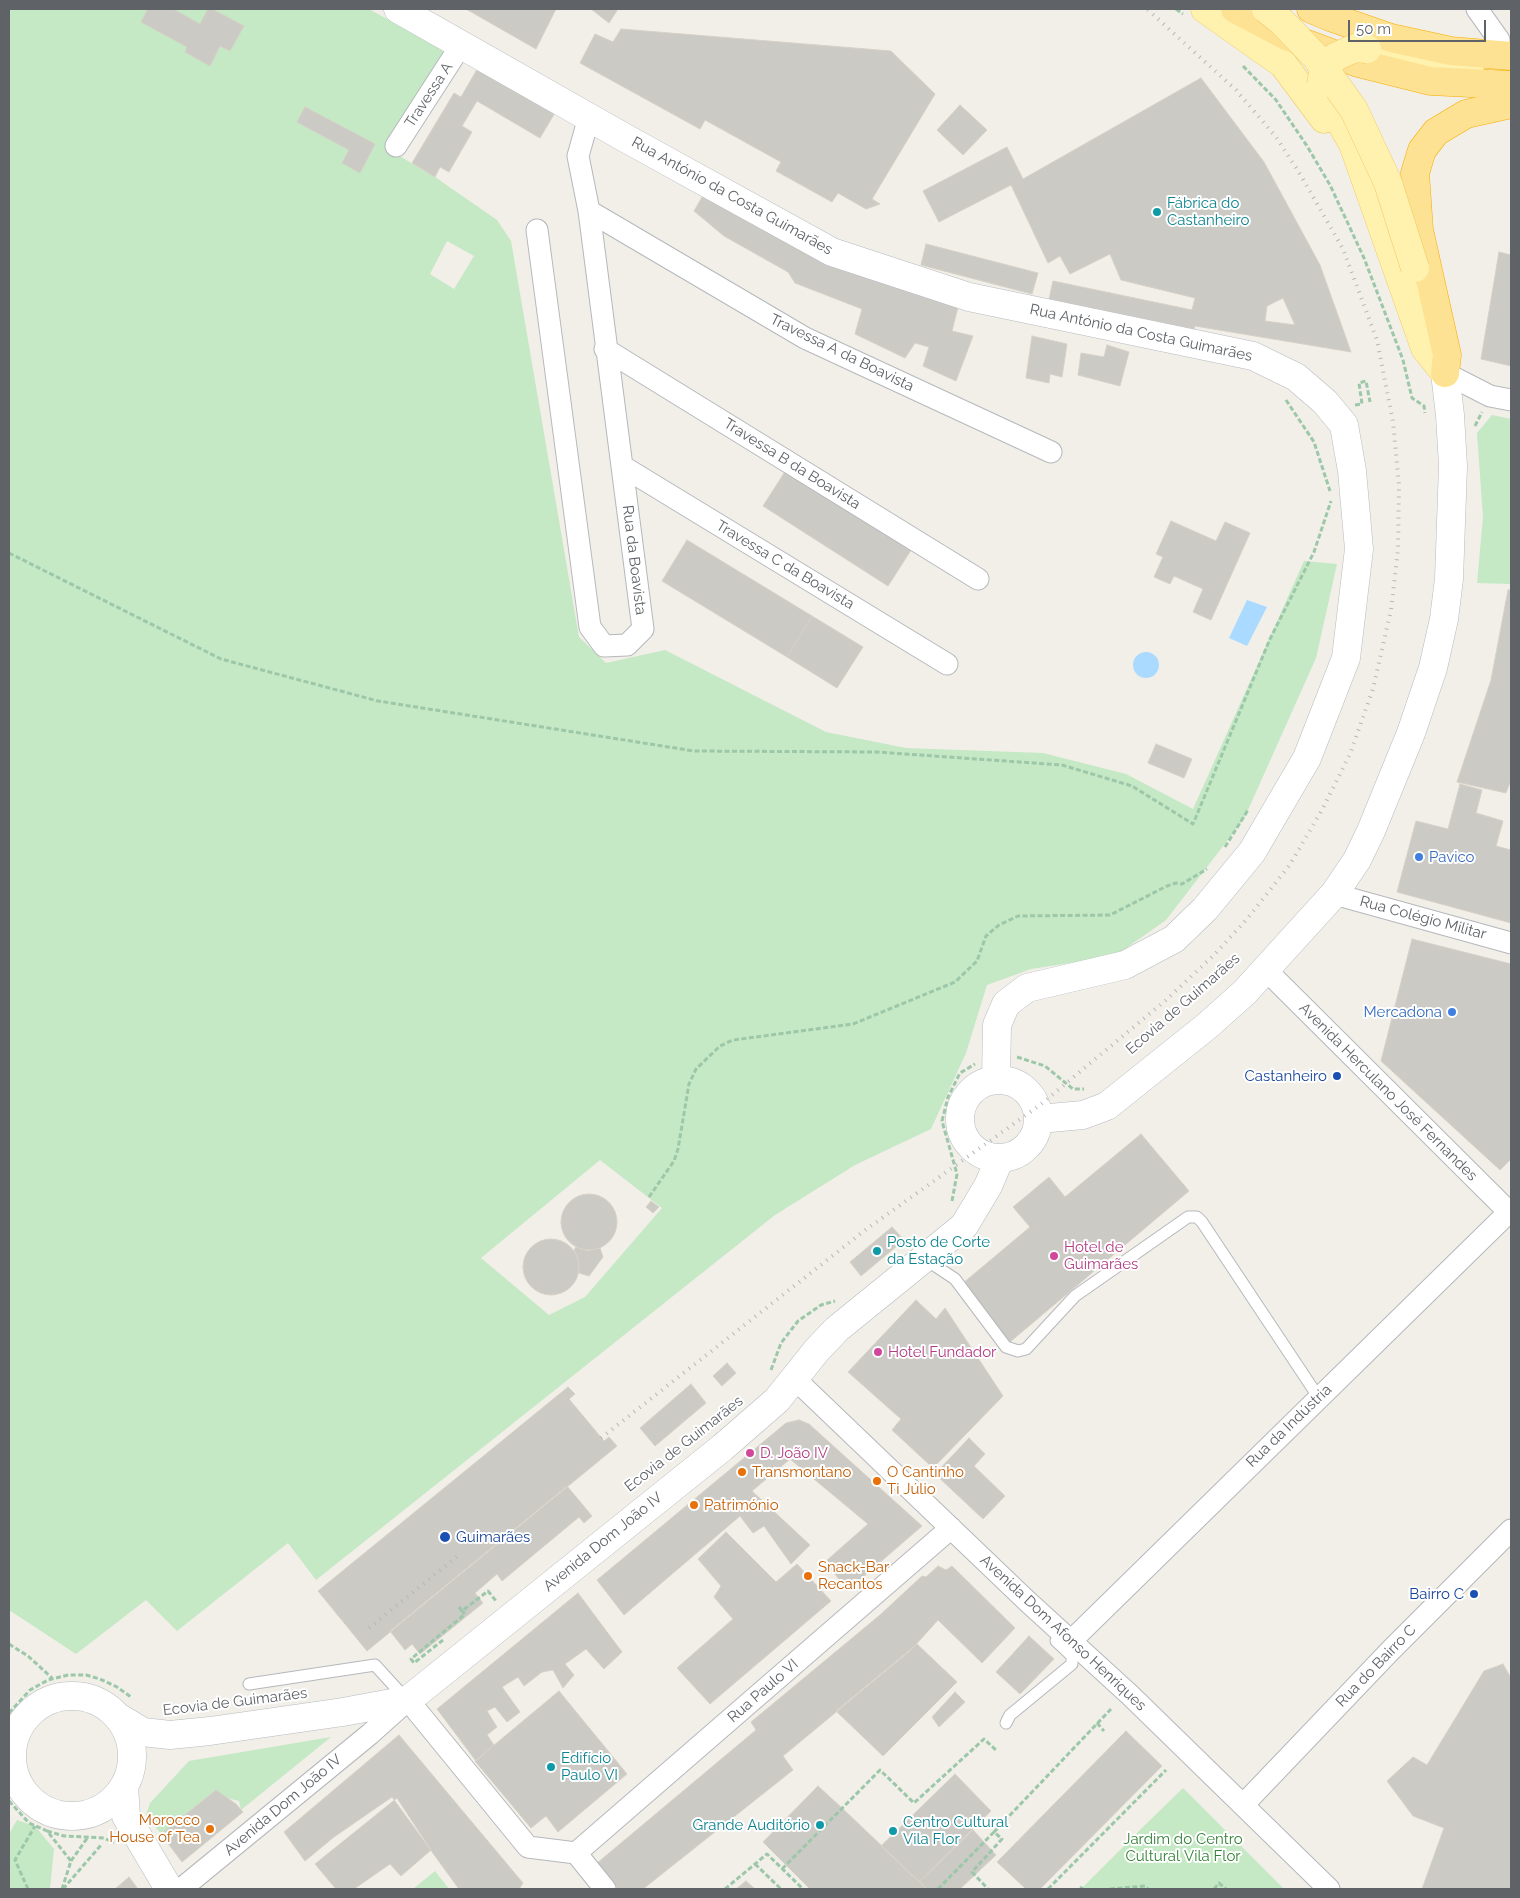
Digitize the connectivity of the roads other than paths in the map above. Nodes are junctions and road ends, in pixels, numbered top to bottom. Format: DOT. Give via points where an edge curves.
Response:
graph roads {
  1 [pos="398,9"];
  2 [pos="1235,9"];
  3 [pos="1266,9"];
  4 [pos="1311,9"];
  5 [pos="1477,9"];
  6 [pos="1198,14"];
  7 [pos="461,44"];
  8 [pos="1505,48"];
  9 [pos="1511,68"];
  10 [pos="1511,85"];
  11 [pos="1511,104"];
  12 [pos="589,117"];
  13 [pos="396,146"];
  14 [pos="1364,176"];
  15 [pos="589,211"];
  16 [pos="537,230"];
  17 [pos="605,350"];
  18 [pos="1445,373"];
  19 [pos="1511,400"];
  20 [pos="1051,452"];
  21 [pos="622,466"];
  22 [pos="978,579"];
  23 [pos="947,664"];
  24 [pos="1334,894"];
  25 [pos="1511,942"];
  26 [pos="1265,969"];
  27 [pos="996,1068"];
  28 [pos="1039,1119"];
  29 [pos="1000,1158"];
  30 [pos="1510,1213"];
  31 [pos="925,1259"];
  32 [pos="782,1377"];
  33 [pos="1319,1398"];
  34 [pos="948,1530"];
  35 [pos="1511,1530"];
  36 [pos="1070,1642"];
  37 [pos="1089,1659"];
  38 [pos="249,1684"];
  39 [pos="408,1700"];
  40 [pos="127,1708"];
  41 [pos="210,1732"];
  42 [pos="126,1781"];
  43 [pos="1243,1805"];
  44 [pos="45,1823"];
  45 [pos="576,1853"];
  46 [pos="164,1883"];
  47 [pos="605,1889"];
  48 [pos="1329,1889"];
  1 -- 7 [label="street, Rua António da Costa Guimarães"];
  2 -- 10 [label="highway" via="1286,36 1358,63 1430,81"];
  3 -- 18 [label="main road, bridge" via="1316,57 1354,110 1388,183"];
  4 -- 8 [label="highway" via="1392,38 1451,51"];
  5 -- 8 [label="street"];
  6 -- 14 [label="main road" via="1283,64"];
  7 -- 12 [label="street, Rua António da Costa Guimarães"];
  7 -- 13 [label="street, Travessa A"];
  9 -- 14 [label="main road, bridge" via="1459,65 1355,48 1335,57 1323,72 1321,88 1352,144"];
  11 -- 18 [label="highway" via="1466,114 1436,132 1422,150 1415,173 1419,230 1447,355"];
  12 -- 15 [label="street, Rua da Boavista" via="578,156"];
  12 -- 27 [label="street, Rua António da Costa Guimarães" via="832,252 968,297 1253,356 1296,377 1344,425 1359,549 1346,658 1307,758 1252,852 1206,909 1174,938 1125,965 1027,988 1006,1004 997,1025"];
  14 -- 18 [label="main road" via="1425,348"];
  15 -- 17 [label="street, Rua da Boavista"];
  15 -- 20 [label="street, Travessa A da Boavista" via="805,338"];
  16 -- 21 [label="street, Rua da Boavista" via="590,627 604,646 628,645 642,629"];
  17 -- 21 [label="street, Rua da Boavista"];
  17 -- 22 [label="street, Travessa B da Boavista"];
  18 -- 19 [label="street" via="1490,396"];
  18 -- 24 [label="street" via="1453,466 1449,579 1444,619 1433,668 1405,748 1357,860"];
  21 -- 23 [label="street, Travessa C da Boavista"];
  24 -- 25 [label="street, Rua Colégio Militar"];
  24 -- 26 [label="street"];
  26 -- 28 [label="street" via="1207,1026 1108,1106 1083,1115"];
  26 -- 30 [label="street, Avenida Herculano José Fernandes"];
  27 -- 28 [label="street" via="1033,1098"];
  27 -- 29 [label="street" via="964,1100 960,1121 964,1137 972,1148"];
  28 -- 29 [label="street" via="1036,1135 1026,1148"];
  29 -- 31 [label="street, Avenida Dom João IV" via="964,1226"];
  30 -- 33 [label="street, Rua da Indústria"];
  31 -- 32 [label="street, Avenida Dom João IV" via="872,1299"];
  31 -- 33 [label="lane" via="955,1279 1006,1346 1018,1351 1026,1349 1075,1296 1188,1217 1197,1217"];
  32 -- 34 [label="street, Avenida Dom Afonso Henriques"];
  32 -- 39 [label="street, Avenida Dom João IV" via="777,1400"];
  33 -- 36 [label="street, Rua da Indústria"];
  34 -- 36 [label="street, Avenida Dom Afonso Henriques"];
  34 -- 37 [label="lane" via="1072,1656 1072,1664 1010,1716 1006,1723"];
  34 -- 45 [label="street, Rua Paulo VI"];
  35 -- 43 [label="street, Rua do Bairro C"];
  36 -- 37 [label="street, Avenida Dom Afonso Henriques"];
  37 -- 43 [label="street, Avenida Dom Afonso Henriques"];
  38 -- 39 [label="lane" via="376,1665"];
  39 -- 41 [label="street, Avenida Dom João IV"];
  39 -- 45 [label="street" via="528,1847"];
  39 -- 46 [label="street, Avenida Dom João IV" via="370,1734"];
  40 -- 41 [label="street, Avenida Dom João IV" via="134,1728 152,1734"];
  40 -- 42 [label="street" via="132,1758"];
  40 -- 44 [label="street" via="84,1696 61,1696 40,1703 25,1716 15,1734 11,1752 13,1770 21,1789 36,1804"];
  41 -- 42 [label="street, Avenida Dom João IV" via="160,1750"];
  42 -- 44 [label="street" via="105,1806"];
  42 -- 46 [label="street" via="126,1816"];
  43 -- 48 [label="street, Avenida Dom Afonso Henriques"];
  44 -- 46 [label="street" via="100,1824 113,1830 134,1844"];
  45 -- 47 [label="street"];
}
